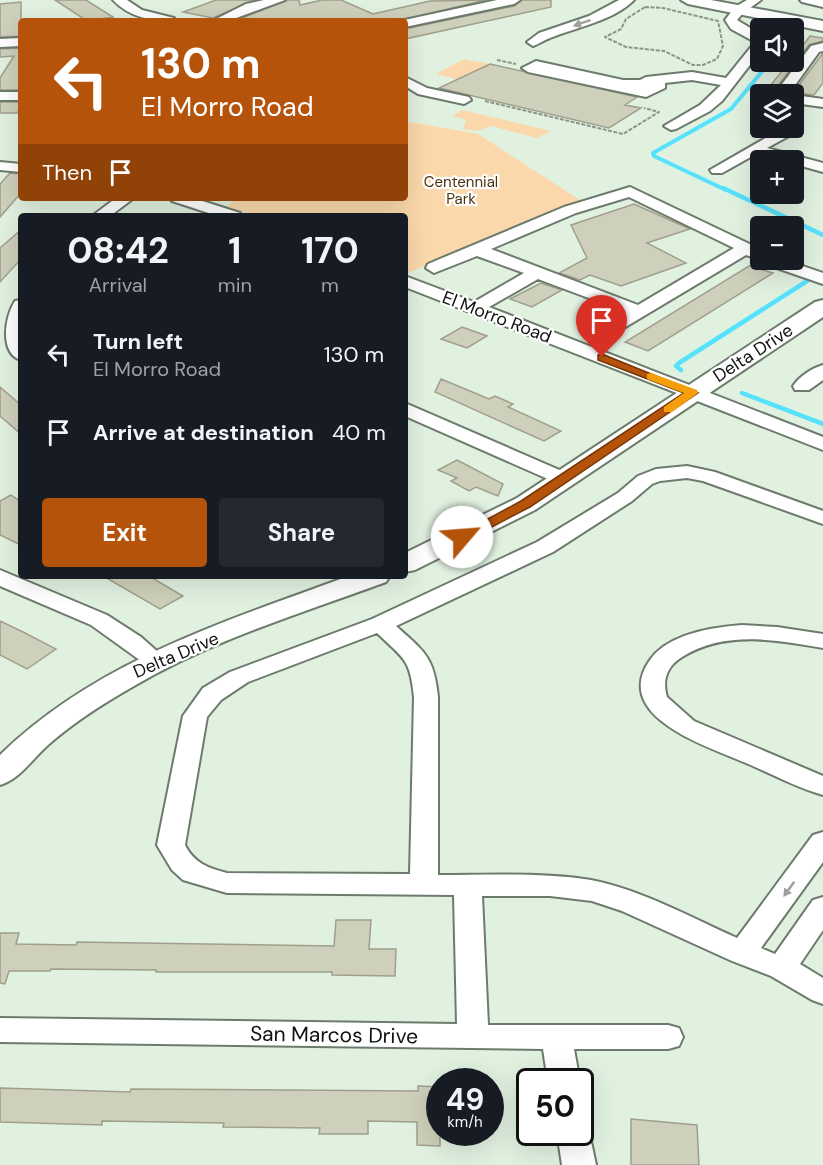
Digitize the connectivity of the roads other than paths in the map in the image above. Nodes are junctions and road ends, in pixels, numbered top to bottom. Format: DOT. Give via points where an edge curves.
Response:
graph roads {
  1 [pos="119,0"];
  2 [pos="279,0"];
  3 [pos="514,0"];
  4 [pos="628,0"];
  5 [pos="688,0"];
  6 [pos="755,0"];
  7 [pos="806,0"];
  8 [pos="823,3"];
  9 [pos="739,10"];
  10 [pos="764,15"];
  11 [pos="146,18"];
  12 [pos="225,18"];
  13 [pos="760,18"];
  14 [pos="408,22"];
  15 [pos="823,26"];
  16 [pos="750,33"];
  17 [pos="18,42"];
  18 [pos="533,42"];
  19 [pos="0,43"];
  20 [pos="822,45"];
  21 [pos="750,56"];
  22 [pos="636,80"];
  23 [pos="728,82"];
  24 [pos="408,83"];
  25 [pos="789,84"];
  26 [pos="646,93"];
  27 [pos="0,96"];
  28 [pos="18,96"];
  29 [pos="464,100"];
  30 [pos="804,100"];
  31 [pos="823,103"];
  32 [pos="671,126"];
  33 [pos="776,138"];
  34 [pos="757,150"];
  35 [pos="750,154"];
  36 [pos="804,163"];
  37 [pos="0,166"];
  38 [pos="18,168"];
  39 [pos="823,168"];
  40 [pos="717,170"];
  41 [pos="122,201"];
  42 [pos="186,201"];
  43 [pos="104,213"];
  44 [pos="224,213"];
  45 [pos="476,249"];
  46 [pos="750,250"];
  47 [pos="750,253"];
  48 [pos="434,268"];
  49 [pos="798,270"];
  50 [pos="536,273"];
  51 [pos="823,279"];
  52 [pos="408,282"];
  53 [pos="823,307"];
  54 [pos="474,308"];
  55 [pos="18,311"];
  56 [pos="639,311"];
  57 [pos="601,334"];
  58 [pos="18,350"];
  59 [pos="823,371"];
  60 [pos="802,386"];
  61 [pos="693,393"];
  62 [pos="408,410"];
  63 [pos="823,444"];
  64 [pos="564,479"];
  65 [pos="823,518"];
  66 [pos="408,563"];
  67 [pos="0,577"];
  68 [pos="368,579"];
  69 [pos="380,624"];
  70 [pos="823,641"];
  71 [pos="156,661"];
  72 [pos="0,774"];
  73 [pos="823,786"];
  74 [pos="823,842"];
  75 [pos="424,884"];
  76 [pos="468,885"];
  77 [pos="823,908"];
  78 [pos="742,953"];
  79 [pos="782,968"];
  80 [pos="823,992"];
  81 [pos="0,1030"];
  82 [pos="472,1037"];
  83 [pos="556,1037"];
  84 [pos="668,1037"];
  85 [pos="562,1068"];
  86 [pos="576,1146"];
  87 [pos="579,1165"];
  1 -- 11 [label="street"];
  2 -- 12 [label="street"];
  3 -- 14 [label="street"];
  4 -- 18 [label="street, one-way" via="592,20"];
  5 -- 9 [label="main road"];
  6 -- 9 [label="street"];
  7 -- 8 [label="street"];
  9 -- 10 [label="main road"];
  9 -- 16 [label="street" via="731,20"];
  10 -- 13 [label="street"];
  10 -- 15 [label="main road"];
  17 -- 19 [label="street"];
  20 -- 25 [label="street"];
  21 -- 23 [label="street"];
  22 -- 23 [label="street" via="665,80 684,71"];
  23 -- 32 [label="street" via="705,108"];
  24 -- 29 [label="street" via="423,91"];
  26 -- 26 [label="street" via="660,85 622,84 536,65 528,68"];
  27 -- 28 [label="street"];
  30 -- 31 [label="street"];
  33 -- 34 [label="street"];
  35 -- 40 [label="street"];
  36 -- 39 [label="street"];
  37 -- 38 [label="street"];
  41 -- 43 [label="street"];
  42 -- 44 [label="street"];
  45 -- 46 [label="street" via="570,210 630,192"];
  45 -- 48 [label="street"];
  45 -- 50 [label="street"];
  47 -- 56 [label="street"];
  49 -- 51 [label="street"];
  50 -- 54 [label="street"];
  50 -- 56 [label="street"];
  52 -- 54 [label="street, El Morro Road"];
  53 -- 61 [label="main road, Delta Drive"];
  54 -- 61 [label="street, El Morro Road"];
  55 -- 58 [label="street" via="11,338"];
  56 -- 57 [label="street"];
  59 -- 60 [label="street"];
  61 -- 63 [label="street, El Morro Road"];
  61 -- 64 [label="main road, Delta Drive"];
  62 -- 64 [label="street"];
  64 -- 66 [label="main road, Delta Drive" via="526,504"];
  65 -- 69 [label="street" via="708,476 663,473 645,480 545,547"];
  67 -- 71 [label="street" via="92,617"];
  68 -- 71 [label="main road, Delta Drive"];
  69 -- 75 [label="street" via="412,653 423,670"];
  69 -- 75 [label="street" via="239,677 212,694 195,716 171,845 179,864 199,877 227,884"];
  70 -- 73 [label="street" via="731,633 698,640 675,649 652,678 654,696 685,727"];
  71 -- 72 [label="main road, Delta Drive" via="75,707"];
  74 -- 78 [label="street, one-way"];
  75 -- 76 [label="street"];
  76 -- 78 [label="street" via="592,891 632,903"];
  76 -- 82 [label="street"];
  77 -- 79 [label="street"];
  78 -- 79 [label="street"];
  79 -- 80 [label="street"];
  81 -- 82 [label="street, San Marcos Drive"];
  82 -- 83 [label="street, San Marcos Drive"];
  83 -- 84 [label="street, San Marcos Drive"];
  83 -- 85 [label="street"];
  86 -- 87 [label="street"];
}
